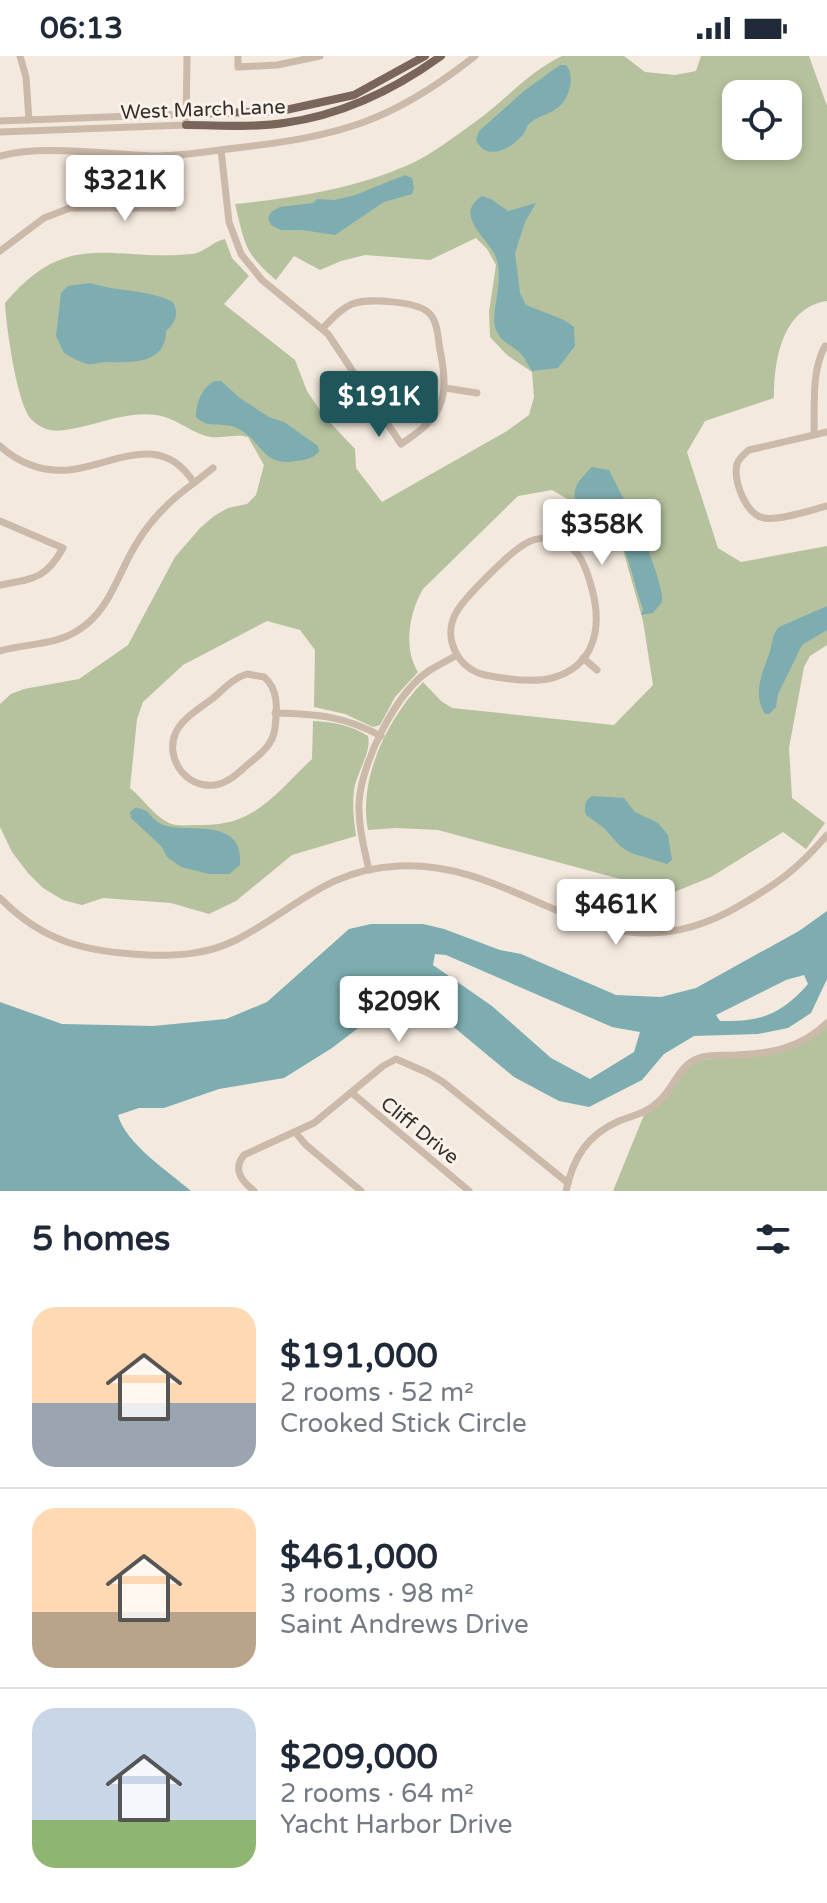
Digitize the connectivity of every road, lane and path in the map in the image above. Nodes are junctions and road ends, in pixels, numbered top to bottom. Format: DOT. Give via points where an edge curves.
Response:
graph roads {
  1 [pos="20,56"];
  2 [pos="187,56"];
  3 [pos="238,56"];
  4 [pos="320,56"];
  5 [pos="425,56"];
  6 [pos="441,56"];
  7 [pos="475,56"];
  8 [pos="186,114"];
  9 [pos="29,119"];
  10 [pos="0,121"];
  11 [pos="186,125"];
  12 [pos="30,130"];
  13 [pos="0,132"];
  14 [pos="221,150"];
  15 [pos="0,156"];
  16 [pos="167,156"];
  17 [pos="0,251"];
  18 [pos="438,307"];
  19 [pos="429,314"];
  20 [pos="323,328"];
  21 [pos="827,347"];
  22 [pos="445,388"];
  23 [pos="477,393"];
  24 [pos="827,432"];
  25 [pos="814,435"];
  26 [pos="0,446"];
  27 [pos="213,468"];
  28 [pos="194,483"];
  29 [pos="827,506"];
  30 [pos="0,521"];
  31 [pos="0,585"];
  32 [pos="0,651"];
  33 [pos="457,655"];
  34 [pos="583,658"];
  35 [pos="597,670"];
  36 [pos="275,713"];
  37 [pos="381,736"];
  38 [pos="827,835"];
  39 [pos="369,870"];
  40 [pos="0,898"];
  41 [pos="827,1023"];
  42 [pos="352,1093"];
  43 [pos="295,1132"];
  44 [pos="567,1187"];
  45 [pos="254,1191"];
  46 [pos="361,1191"];
  47 [pos="469,1191"];
  1 -- 9 [label="street"];
  2 -- 8 [label="street"];
  3 -- 4 [label="street" via="238,67"];
  5 -- 8 [label="main road, West March Lane" via="354,95 281,111"];
  6 -- 11 [label="main road, West March Lane" via="383,94 317,116 282,124"];
  7 -- 14 [label="street" via="424,94 372,120 312,138"];
  8 -- 9 [label="street, West March Lane"];
  8 -- 11 [label="street"];
  9 -- 10 [label="street, West March Lane"];
  9 -- 12 [label="street"];
  11 -- 12 [label="street, West March Lane"];
  12 -- 13 [label="street, West March Lane"];
  14 -- 16 [label="street"];
  14 -- 20 [label="street" via="229,222 241,254 262,280"];
  15 -- 16 [label="street" via="28,151"];
  16 -- 17 [label="street" via="173,208 70,208 44,218"];
  18 -- 19 [label="street"];
  19 -- 20 [label="street" via="417,306 366,301 345,308"];
  19 -- 22 [label="street"];
  20 -- 22 [label="street" via="401,444 429,424"];
  21 -- 25 [label="street" via="817,367"];
  22 -- 23 [label="street"];
  24 -- 25 [label="street"];
  25 -- 29 [label="street" via="749,450 739,460 737,476 748,507 760,517"];
  26 -- 28 [label="street" via="27,464 58,470 156,455 180,466"];
  27 -- 28 [label="street"];
  28 -- 32 [label="street" via="145,531 107,601 85,626 54,642"];
  30 -- 31 [label="street" via="63,548 40,576"];
  33 -- 34 [label="street" via="480,674 535,680 560,675"];
  33 -- 34 [label="street" via="451,626 461,605 520,547 548,538 570,545 586,568 598,617 596,635"];
  33 -- 37 [label="street" via="414,685"];
  34 -- 35 [label="street"];
  36 -- 36 [label="street" via="266,748 224,782 198,783 177,766 173,744 181,725 241,675 258,674 268,680 276,696"];
  36 -- 37 [label="street" via="332,716"];
  37 -- 39 [label="street" via="360,792"];
  38 -- 39 [label="street" via="788,876 726,914 656,934 600,928 443,869"];
  39 -- 40 [label="street" via="319,887 227,944 187,955 113,953 72,945 32,926"];
  41 -- 44 [label="street" via="782,1050 693,1061 660,1101 597,1133 576,1158"];
  42 -- 43 [label="street"];
  42 -- 44 [label="street" via="390,1061 403,1060 443,1082"];
  42 -- 47 [label="street, Cliff Drive"];
  43 -- 45 [label="street" via="241,1159 242,1181"];
  43 -- 46 [label="street"];
}
